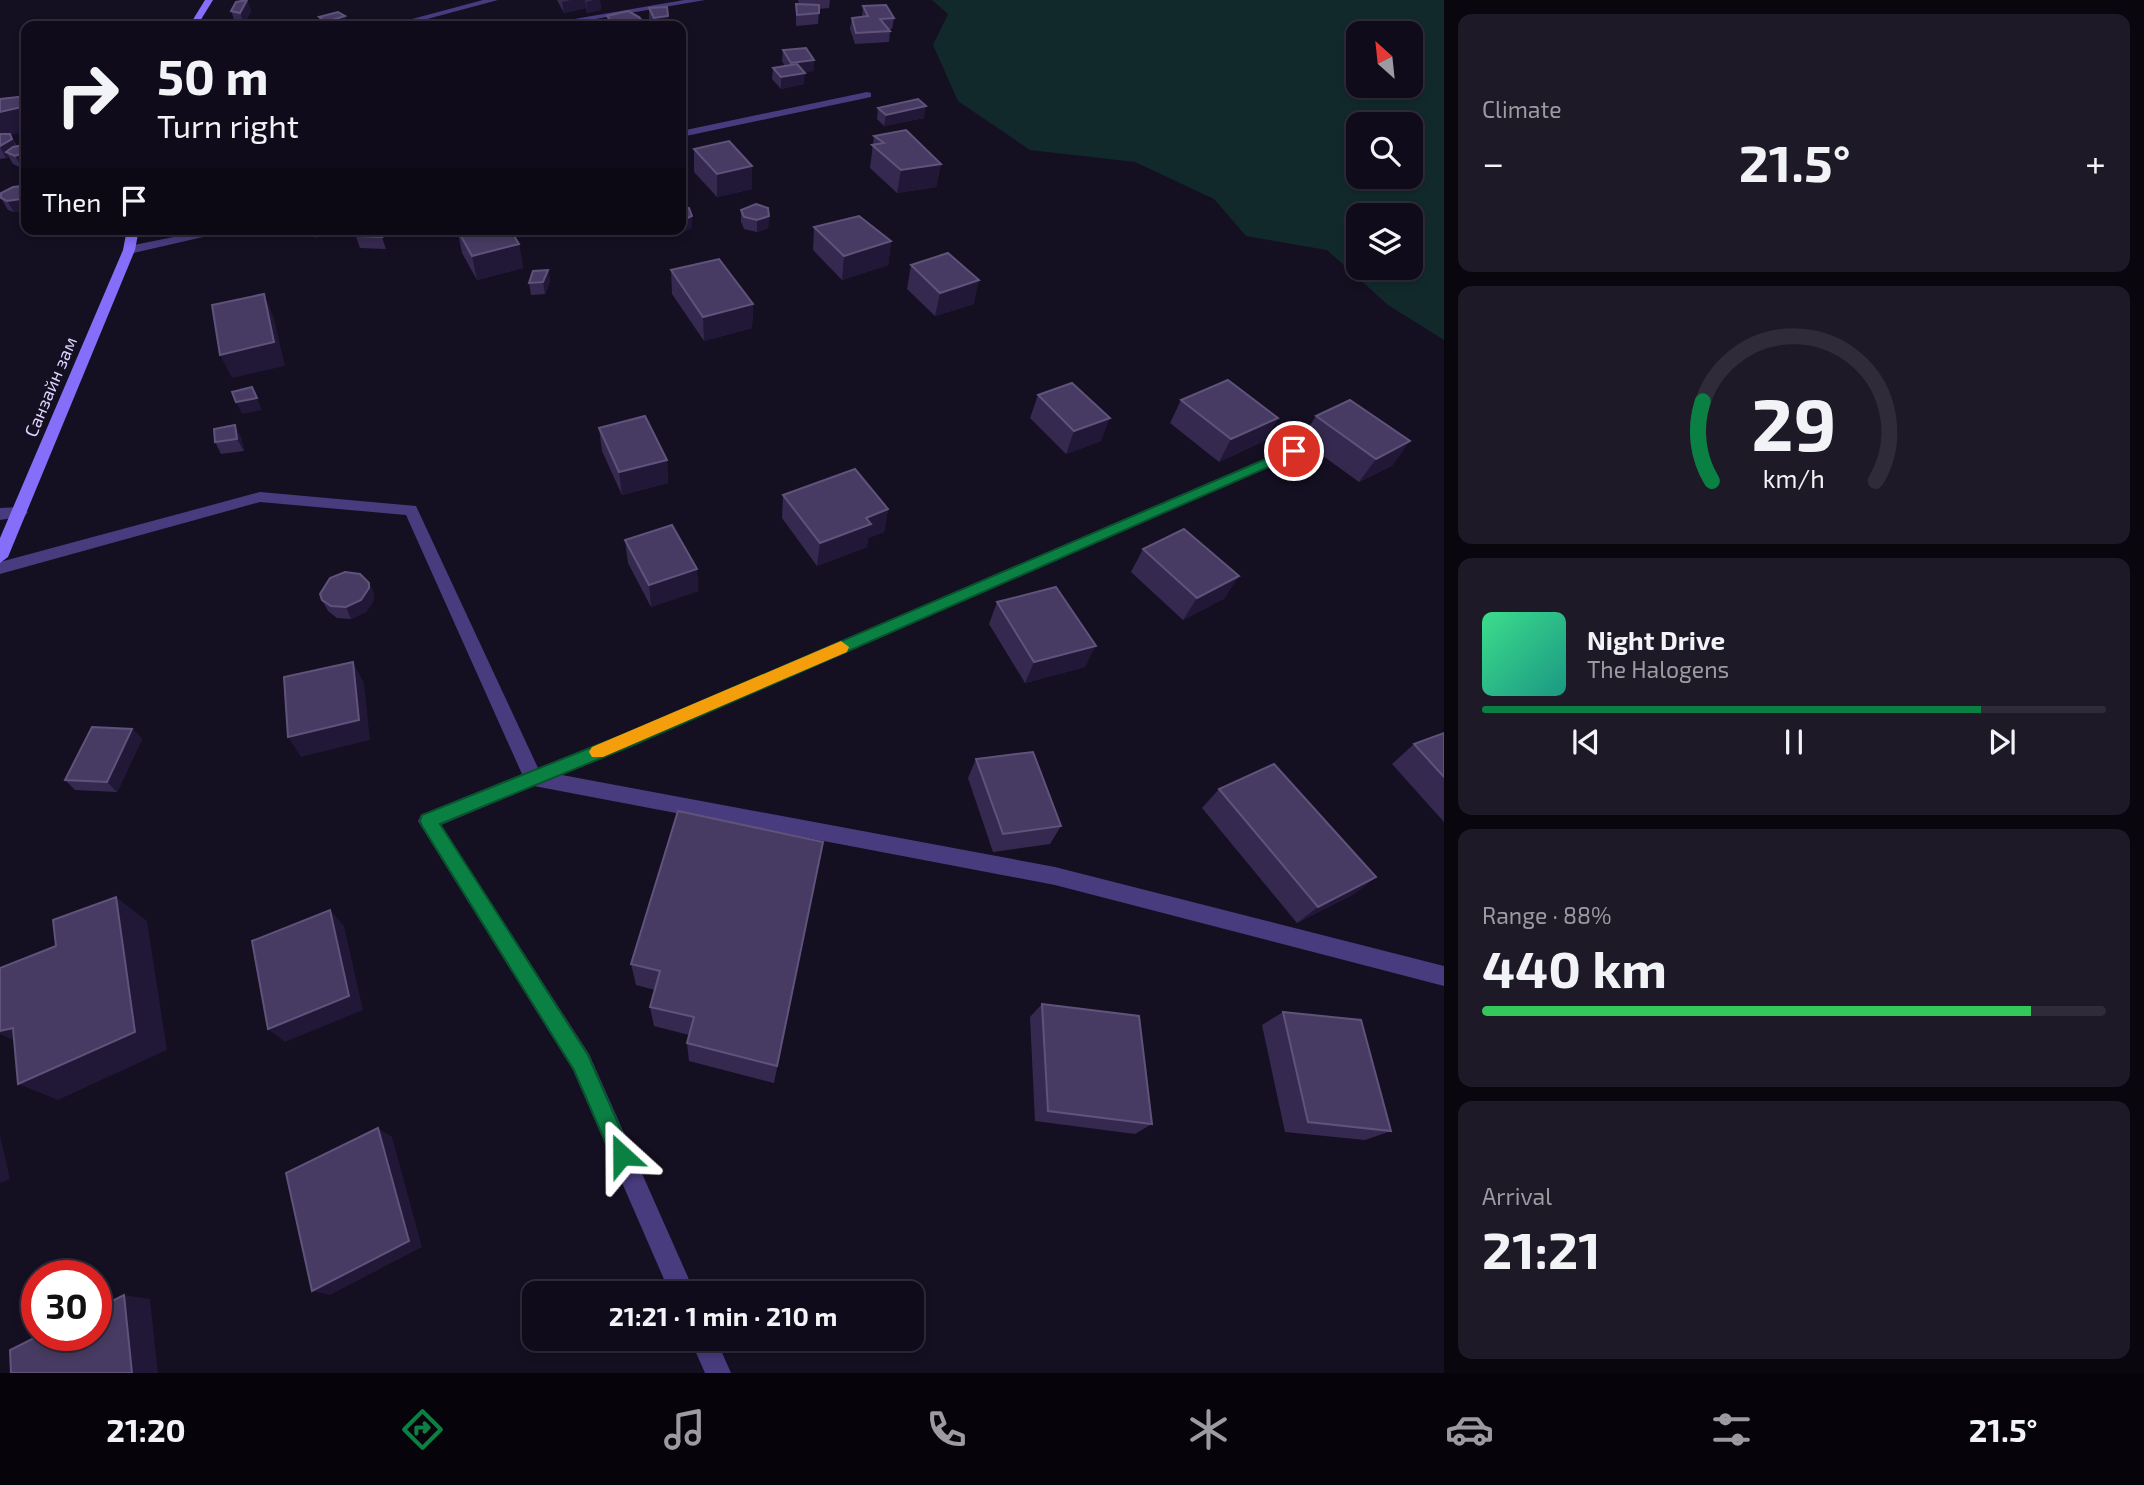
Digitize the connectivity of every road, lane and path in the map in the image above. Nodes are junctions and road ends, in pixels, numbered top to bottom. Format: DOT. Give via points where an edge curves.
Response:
graph roads {
  1 [pos="209,0"];
  2 [pos="494,0"];
  3 [pos="701,0"];
  4 [pos="196,21"];
  5 [pos="411,21"];
  6 [pos="570,21"];
  7 [pos="867,95"];
  8 [pos="686,133"];
  9 [pos="132,235"];
  10 [pos="203,235"];
  11 [pos="129,250"];
  12 [pos="1294,451"];
  13 [pos="20,512"];
  14 [pos="0,514"];
  15 [pos="0,557"];
  16 [pos="0,568"];
  17 [pos="533,778"];
  18 [pos="1444,976"];
  19 [pos="678,1281"];
  20 [pos="708,1351"];
  21 [pos="718,1373"];
  1 -- 4 [label="main road"];
  2 -- 5 [label="street"];
  3 -- 6 [label="street"];
  7 -- 8 [label="street"];
  9 -- 11 [label="main road, Санзайн зам"];
  10 -- 11 [label="street"];
  11 -- 13 [label="main road, Санзайн зам"];
  12 -- 17 [label="street"];
  13 -- 14 [label="street"];
  13 -- 15 [label="main road, Санзайн зам"];
  16 -- 17 [label="street" via="260,497 411,510"];
  17 -- 18 [label="street" via="1055,876"];
  17 -- 19 [label="street" via="429,821 581,1062"];
  20 -- 21 [label="street"];
}
